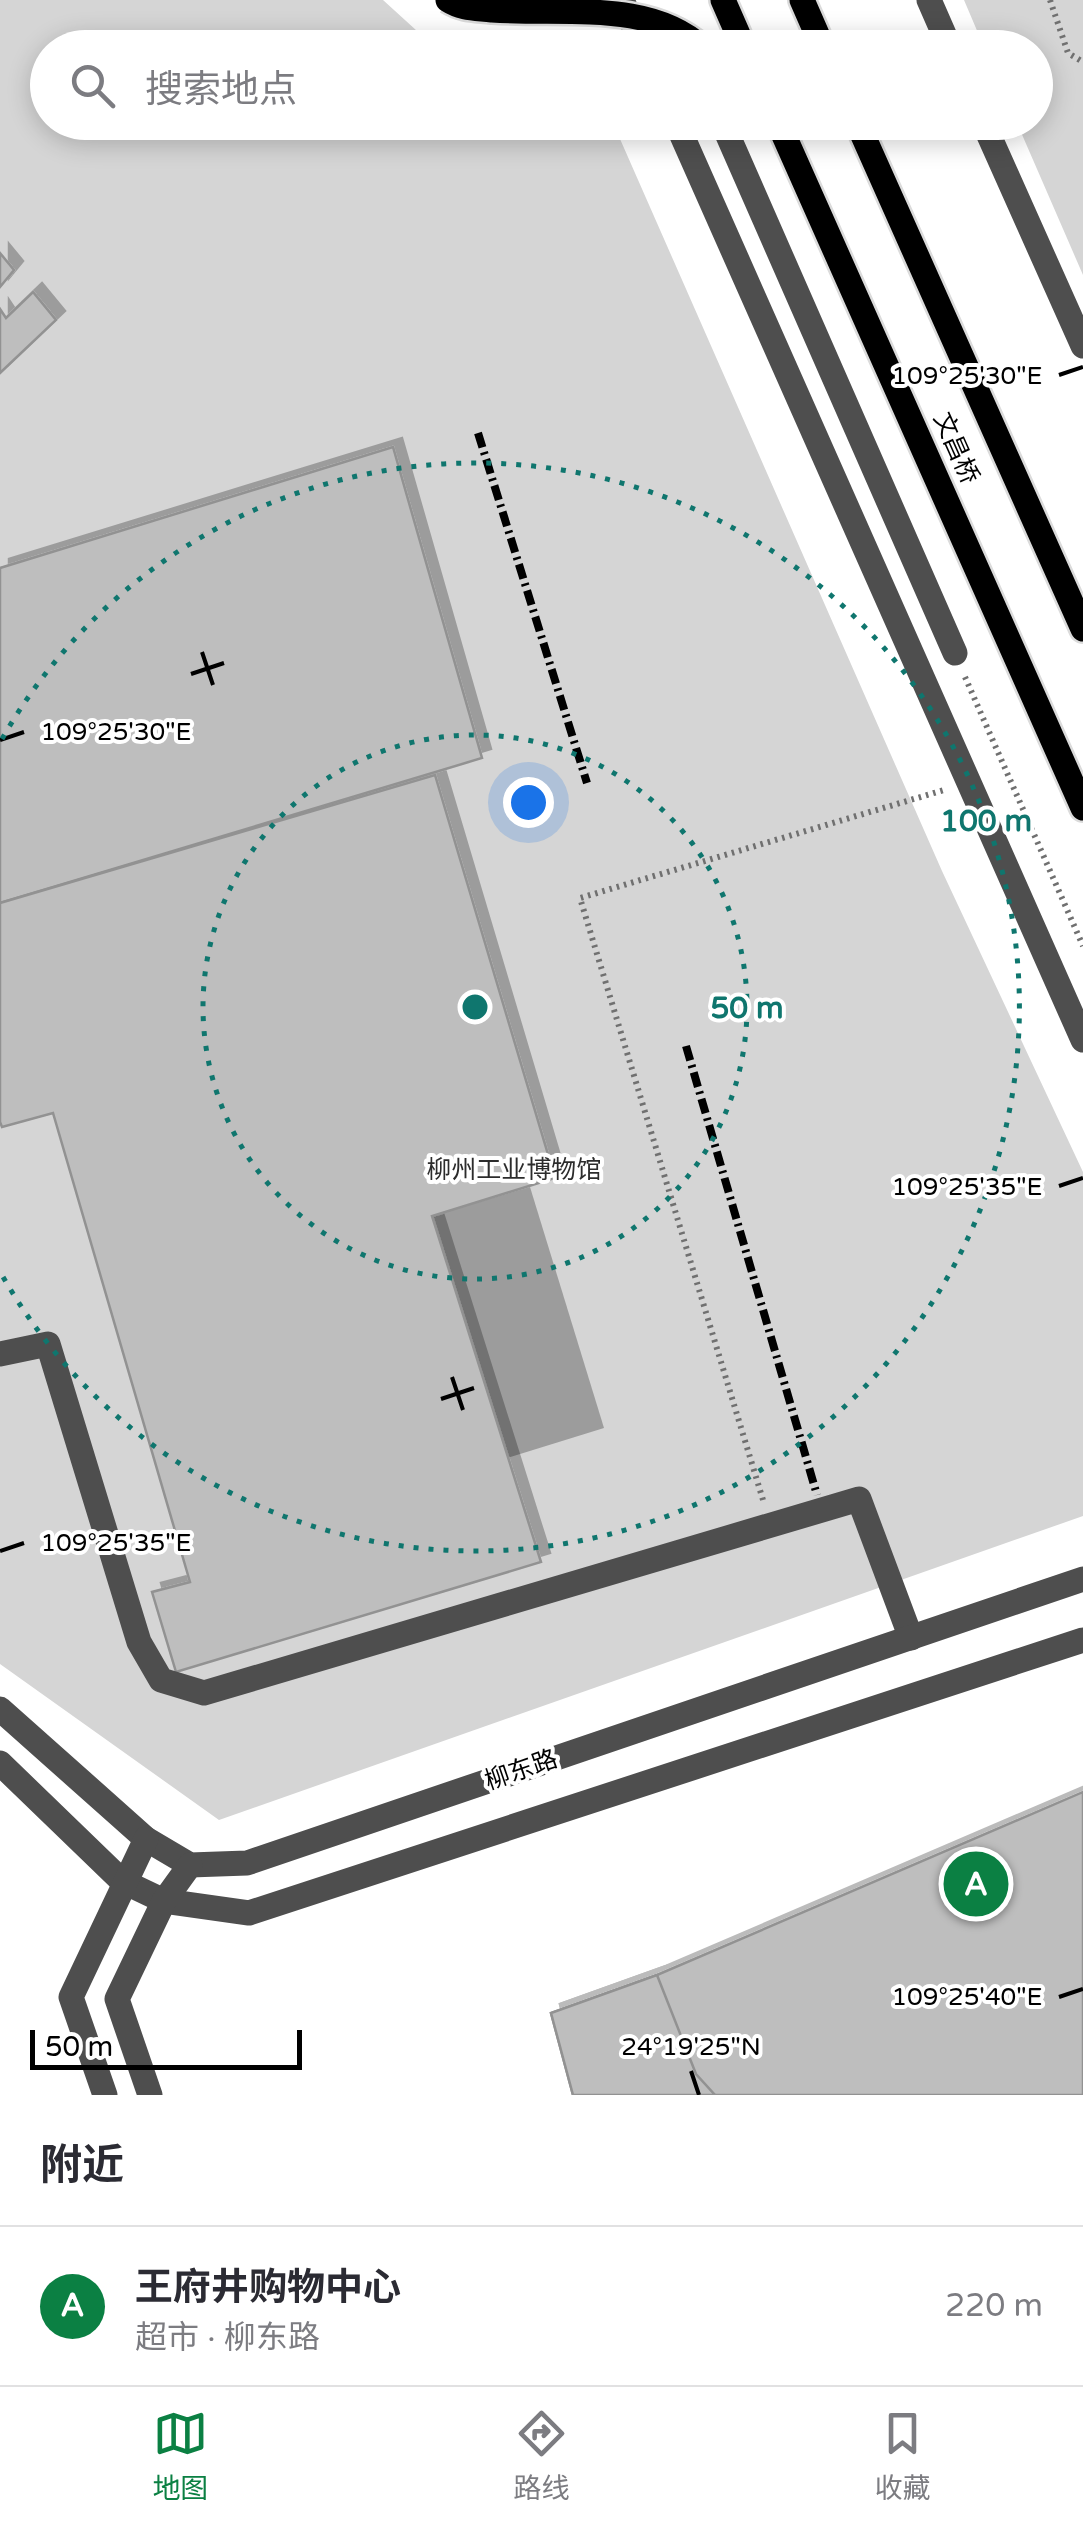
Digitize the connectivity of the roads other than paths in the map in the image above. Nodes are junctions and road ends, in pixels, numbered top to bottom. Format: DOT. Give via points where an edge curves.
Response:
graph roads {
  1 [pos="448,0"];
  2 [pos="622,0"];
  3 [pos="723,0"];
  4 [pos="802,0"];
  5 [pos="928,0"];
  6 [pos="673,20"];
  7 [pos="635,30"];
  8 [pos="678,30"];
  9 [pos="689,30"];
  10 [pos="736,30"];
  11 [pos="815,30"];
  12 [pos="942,30"];
  13 [pos="684,140"];
  14 [pos="730,140"];
  15 [pos="777,140"];
  16 [pos="786,140"];
  17 [pos="865,140"];
  18 [pos="991,140"];
  19 [pos="797,165"];
  20 [pos="1083,346"];
  21 [pos="1083,629"];
  22 [pos="954,653"];
  23 [pos="1083,808"];
  24 [pos="1083,1040"];
  25 [pos="0,1354"];
  26 [pos="1083,1579"];
  27 [pos="911,1638"];
  28 [pos="1083,1640"];
  29 [pos="0,1710"];
  30 [pos="0,1763"];
  31 [pos="146,1839"];
  32 [pos="190,1865"];
  33 [pos="122,1880"];
  34 [pos="164,1901"];
  35 [pos="104,2095"];
  36 [pos="150,2095"];
  1 -- 6 [label="main road, bridge" via="459,7 523,12 630,4"];
  2 -- 7 [label="street"];
  3 -- 10 [label="main road"];
  4 -- 11 [label="main road"];
  5 -- 12 [label="street"];
  6 -- 8 [label="street, bridge"];
  6 -- 9 [label="main road, bridge"];
  13 -- 24 [label="street"];
  14 -- 22 [label="street"];
  15 -- 19 [label="main road"];
  16 -- 19 [label="main road, 文昌桥"];
  17 -- 21 [label="main road, 文昌桥"];
  18 -- 20 [label="street"];
  19 -- 23 [label="main road, 文昌桥"];
  25 -- 27 [label="street" via="48,1344 139,1642 162,1680 204,1694 859,1499"];
  26 -- 27 [label="street, 柳东路"];
  27 -- 32 [label="street, 柳东路" via="247,1863"];
  28 -- 34 [label="street, 柳东路" via="249,1913"];
  29 -- 31 [label="street"];
  30 -- 33 [label="street, 柳东路"];
  31 -- 32 [label="street"];
  31 -- 33 [label="street"];
  32 -- 34 [label="street"];
  33 -- 34 [label="street, 柳东路"];
  33 -- 35 [label="street" via="70,1997"];
  34 -- 36 [label="street" via="117,1998"];
}
